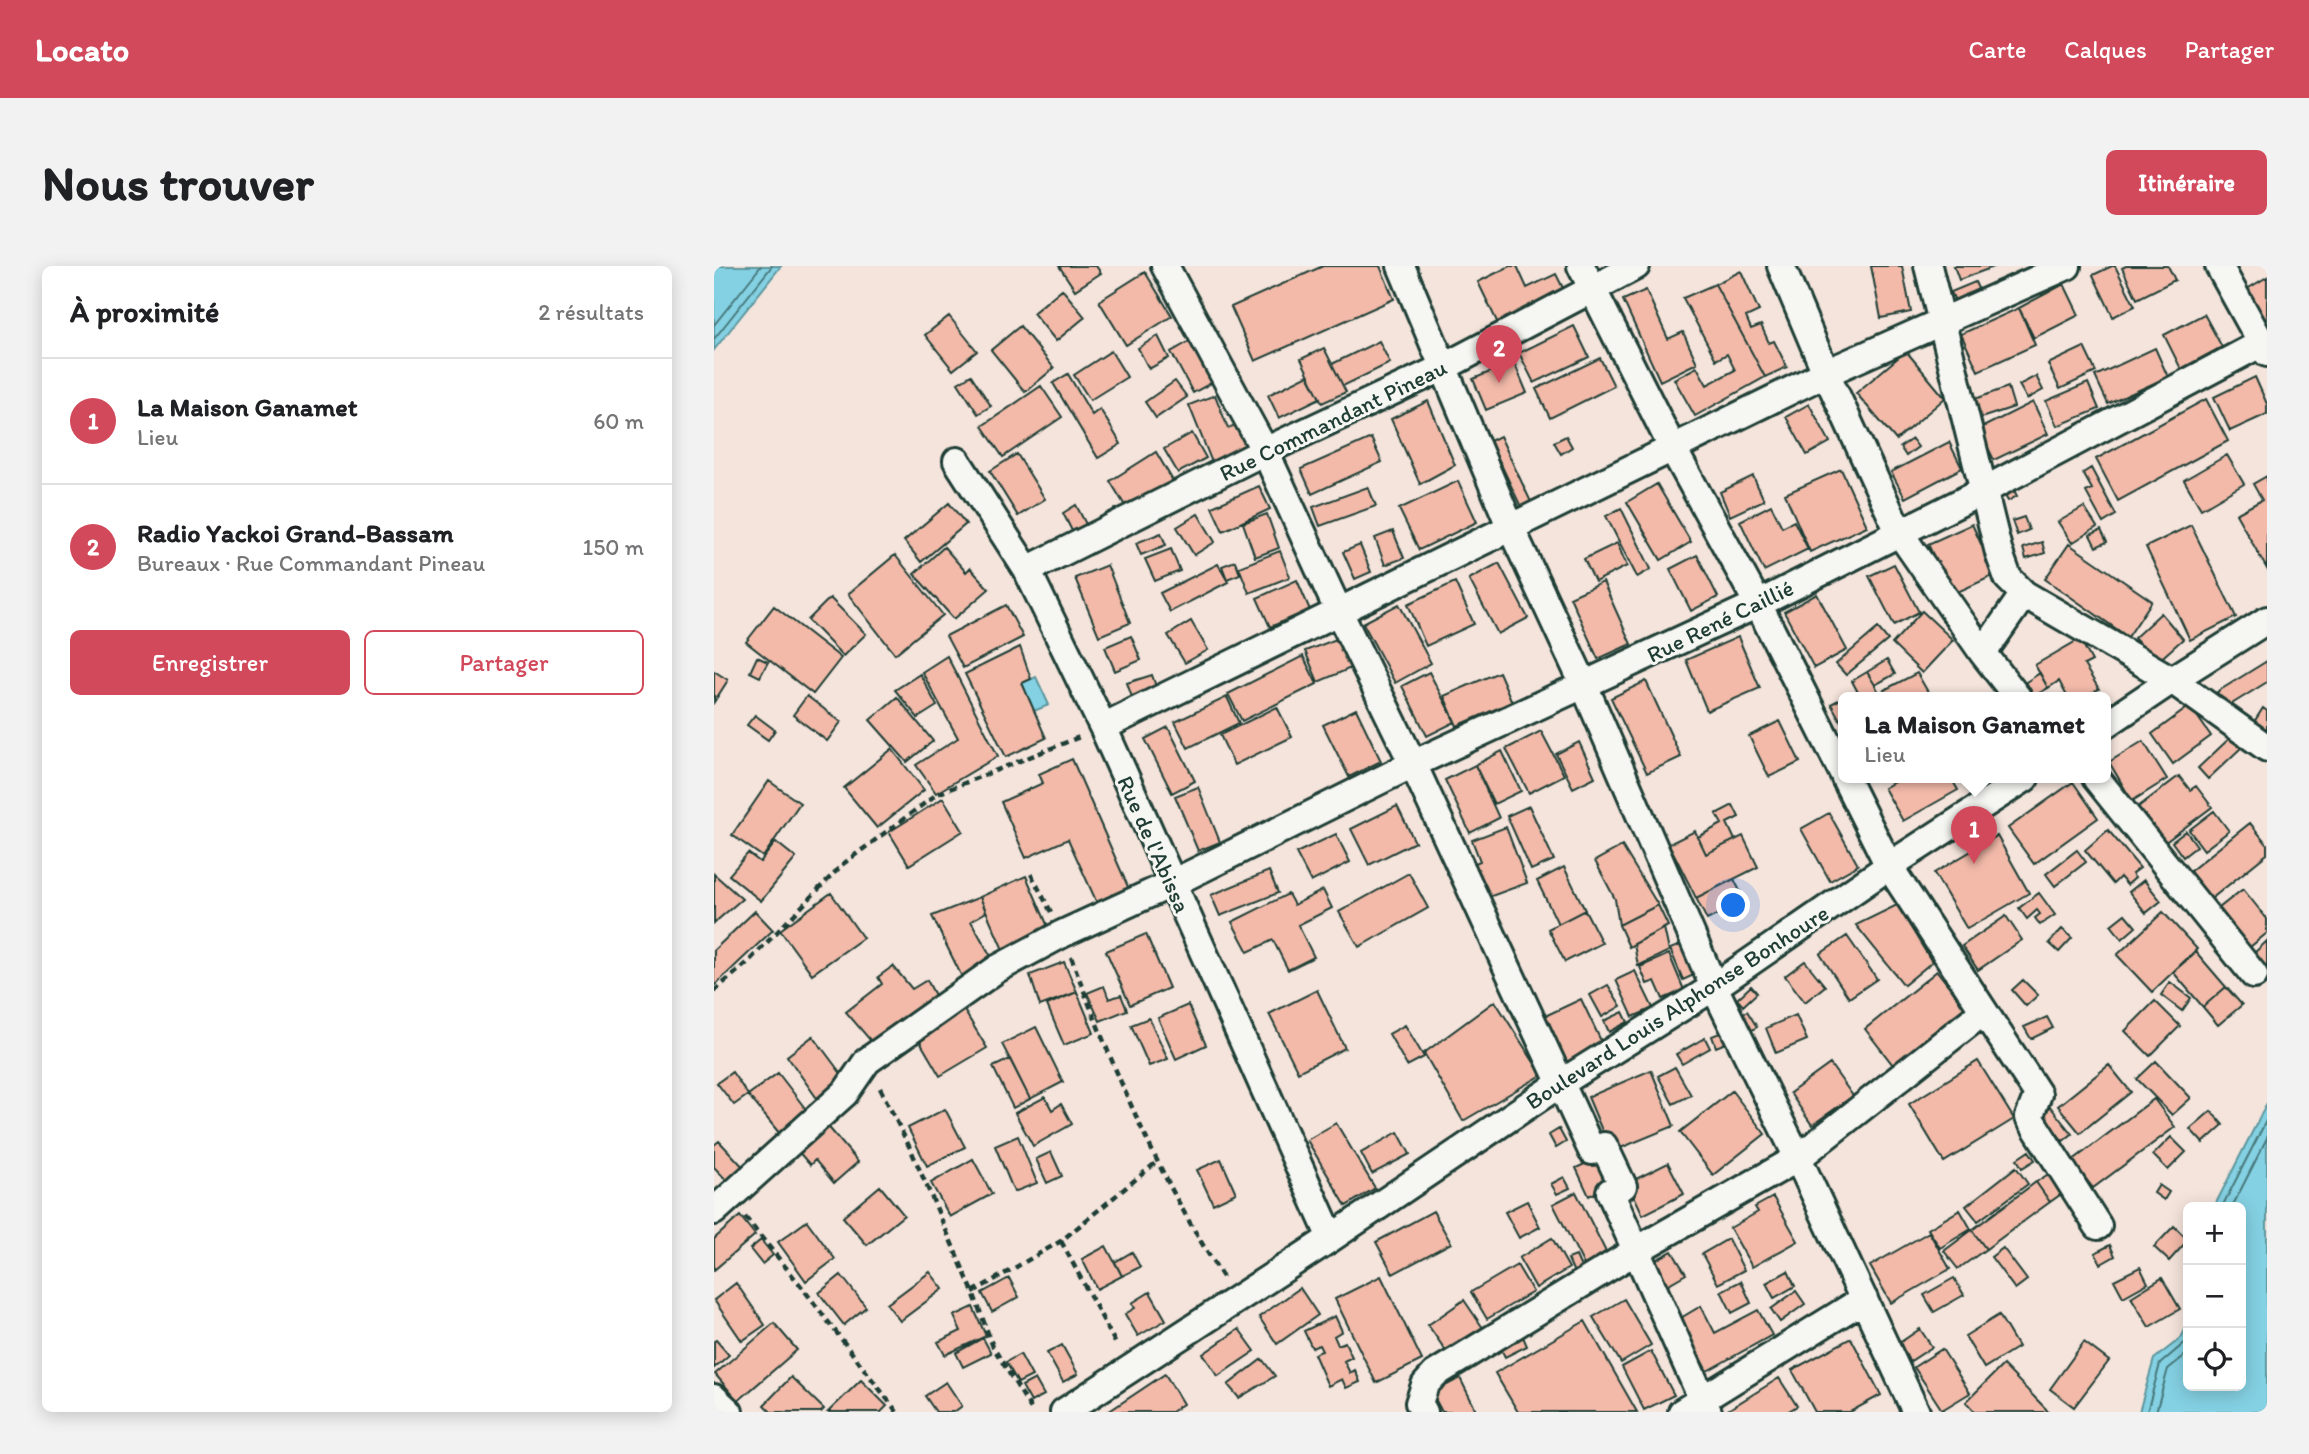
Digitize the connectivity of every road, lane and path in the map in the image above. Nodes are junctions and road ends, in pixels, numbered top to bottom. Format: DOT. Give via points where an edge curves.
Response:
graph roads {
  1 [pos="1165,266"];
  2 [pos="1401,266"];
  3 [pos="1636,266"];
  4 [pos="1782,266"];
  5 [pos="1928,266"];
  6 [pos="2067,266"];
  7 [pos="2219,266"];
  8 [pos="1587,277"];
  9 [pos="1943,320"];
  10 [pos="2264,348"];
  11 [pos="1444,367"];
  12 [pos="1826,373"];
  13 [pos="1671,447"];
  14 [pos="1265,451"];
  15 [pos="957,461"];
  16 [pos="1983,491"];
  17 [pos="1510,526"];
  18 [pos="1899,532"];
  19 [pos="1027,570"];
  20 [pos="2024,594"];
  21 [pos="1758,604"];
  22 [pos="1338,610"];
  23 [pos="2267,620"];
  24 [pos="1983,653"];
  25 [pos="2172,680"];
  26 [pos="1584,685"];
  27 [pos="2013,692"];
  28 [pos="2111,721"];
  29 [pos="1103,727"];
  30 [pos="2267,748"];
  31 [pos="1838,763"];
  32 [pos="1413,764"];
  33 [pos="1848,783"];
  34 [pos="2017,783"];
  35 [pos="2100,783"];
  36 [pos="1889,866"];
  37 [pos="1031,874"];
  38 [pos="1171,884"];
  39 [pos="1062,934"];
  40 [pos="2254,975"];
  41 [pos="1714,987"];
  42 [pos="714,991"];
  43 [pos="1983,1012"];
  44 [pos="867,1062"];
  45 [pos="1561,1083"];
  46 [pos="1798,1158"];
  47 [pos="1158,1161"];
  48 [pos="721,1204"];
  49 [pos="2098,1226"];
  50 [pos="1331,1238"];
  51 [pos="1060,1241"];
  52 [pos="1637,1251"];
  53 [pos="973,1293"];
  54 [pos="1237,1298"];
  55 [pos="1864,1299"];
  56 [pos="1129,1369"];
  57 [pos="714,1398"];
  58 [pos="1697,1408"];
  59 [pos="729,1412"];
  60 [pos="898,1412"];
  61 [pos="1033,1412"];
  62 [pos="1063,1412"];
  63 [pos="1424,1412"];
  64 [pos="1916,1412"];
  1 -- 14 [label="street"];
  2 -- 11 [label="street"];
  3 -- 8 [label="street, Rue Commandant Pineau"];
  4 -- 12 [label="street"];
  5 -- 9 [label="street"];
  6 -- 9 [label="street"];
  7 -- 10 [label="street"];
  8 -- 11 [label="street, Rue Commandant Pineau"];
  8 -- 13 [label="street"];
  9 -- 12 [label="street"];
  9 -- 16 [label="street"];
  10 -- 16 [label="street, Rue René Caillié"];
  11 -- 14 [label="street, Rue Commandant Pineau"];
  11 -- 17 [label="street"];
  12 -- 13 [label="street"];
  12 -- 18 [label="street"];
  13 -- 17 [label="street"];
  13 -- 21 [label="street"];
  14 -- 19 [label="street, Rue Commandant Pineau"];
  14 -- 22 [label="street"];
  15 -- 19 [label="street, Rue de l'Abissa"];
  16 -- 18 [label="street, Rue René Caillié"];
  16 -- 20 [label="street" via="2008,578"];
  17 -- 22 [label="street"];
  17 -- 26 [label="street"];
  18 -- 21 [label="street, Rue René Caillié"];
  18 -- 24 [label="street"];
  19 -- 29 [label="street, Rue de l'Abissa"];
  20 -- 24 [label="street"];
  20 -- 25 [label="street"];
  21 -- 26 [label="street, Rue René Caillié"];
  21 -- 31 [label="street"];
  22 -- 29 [label="street"];
  22 -- 32 [label="street"];
  23 -- 25 [label="street"];
  24 -- 27 [label="street"];
  25 -- 28 [label="street"];
  25 -- 30 [label="street"];
  26 -- 32 [label="street, Rue René Caillié"];
  26 -- 41 [label="street"];
  29 -- 38 [label="street, Rue de l'Abissa"];
  29 -- 42 [label="path" via="937,794 843,864"];
  32 -- 38 [label="street, Rue René Caillié"];
  32 -- 45 [label="street"];
  33 -- 36 [label="street"];
  34 -- 36 [label="street, Boulevard Louis Alphonse Bonhoure"];
  35 -- 40 [label="street"];
  36 -- 41 [label="street, Boulevard Louis Alphonse Bonhoure"];
  36 -- 43 [label="street"];
  37 -- 39 [label="path"];
  38 -- 39 [label="street, Rue René Caillié"];
  38 -- 50 [label="street, Rue de l'Abissa"];
  39 -- 44 [label="street, Rue René Caillié" via="997,969"];
  39 -- 47 [label="path" via="1108,1055"];
  41 -- 45 [label="street, Boulevard Louis Alphonse Bonhoure"];
  41 -- 46 [label="street"];
  43 -- 46 [label="street"];
  43 -- 49 [label="street" via="2038,1094 2029,1117"];
  44 -- 48 [label="street, Rue René Caillié" via="845,1093"];
  44 -- 53 [label="path"];
  45 -- 50 [label="street, Boulevard Louis Alphonse Bonhoure"];
  45 -- 52 [label="street" via="1592,1151 1604,1146 1623,1186 1610,1192"];
  46 -- 52 [label="street"];
  46 -- 55 [label="street"];
  47 -- 51 [label="path"];
  47 -- 54 [label="path" via="1196,1236"];
  48 -- 60 [label="path" via="802,1286"];
  50 -- 54 [label="street, Boulevard Louis Alphonse Bonhoure"];
  51 -- 53 [label="path"];
  51 -- 56 [label="path"];
  52 -- 58 [label="street"];
  52 -- 63 [label="street" via="1435,1374 1419,1403"];
  53 -- 61 [label="path" via="993,1347"];
  54 -- 56 [label="street, Boulevard Louis Alphonse Bonhoure"];
  55 -- 58 [label="street"];
  55 -- 64 [label="street"];
  56 -- 62 [label="street, Boulevard Louis Alphonse Bonhoure"];
  57 -- 59 [label="street"];
}
